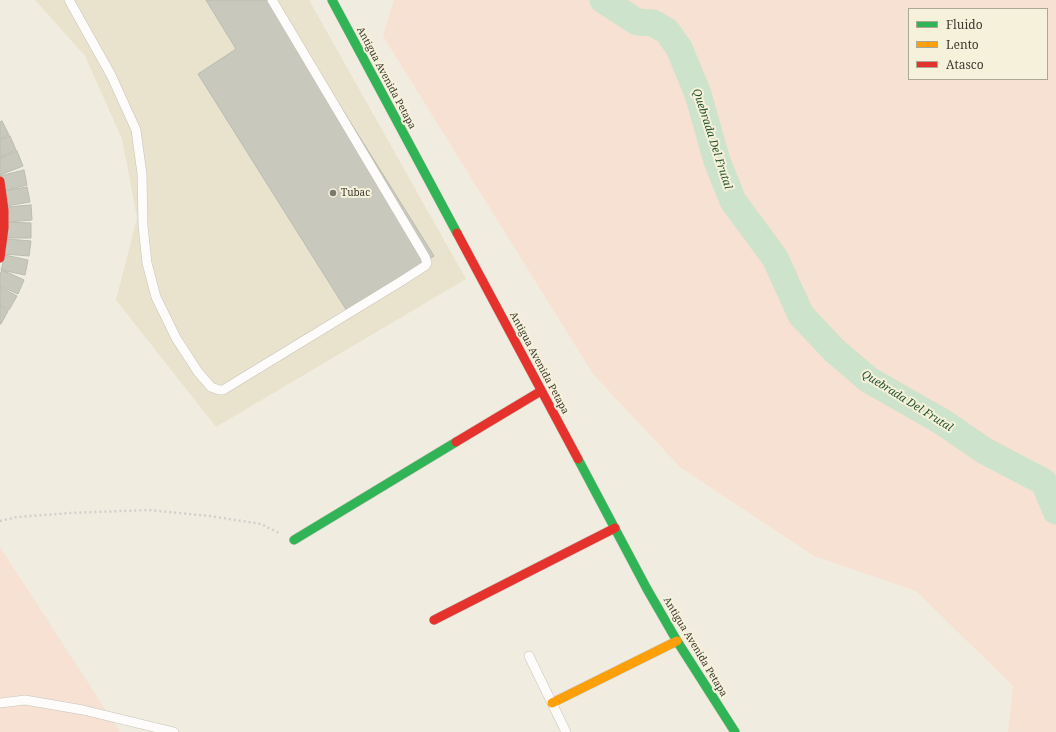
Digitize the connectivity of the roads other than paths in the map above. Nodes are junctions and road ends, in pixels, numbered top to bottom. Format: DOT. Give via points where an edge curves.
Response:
graph roads {
  1 [pos="69,0"];
  2 [pos="272,0"];
  3 [pos="332,0"];
  4 [pos="0,181"];
  5 [pos="0,255"];
  6 [pos="541,391"];
  7 [pos="615,528"];
  8 [pos="294,540"];
  9 [pos="434,620"];
  10 [pos="676,641"];
  11 [pos="529,656"];
  12 [pos="0,702"];
  13 [pos="552,703"];
  14 [pos="174,732"];
  15 [pos="566,732"];
  16 [pos="735,732"];
  1 -- 2 [label="lane" via="111,75 136,130 142,174 147,263 156,297 176,338 198,372 211,387 219,390 223,390 400,282 427,263"];
  3 -- 6 [label="main road, Antigua Avenida Petapa"];
  4 -- 5 [label="main road" via="4,210"];
  6 -- 7 [label="main road, Antigua Avenida Petapa"];
  6 -- 8 [label="main road"];
  7 -- 9 [label="main road"];
  7 -- 10 [label="main road, Antigua Avenida Petapa"];
  10 -- 13 [label="main road"];
  10 -- 16 [label="main road, Antigua Avenida Petapa"];
  11 -- 13 [label="lane"];
  12 -- 14 [label="lane" via="25,700 83,710"];
  13 -- 15 [label="lane"];
}
